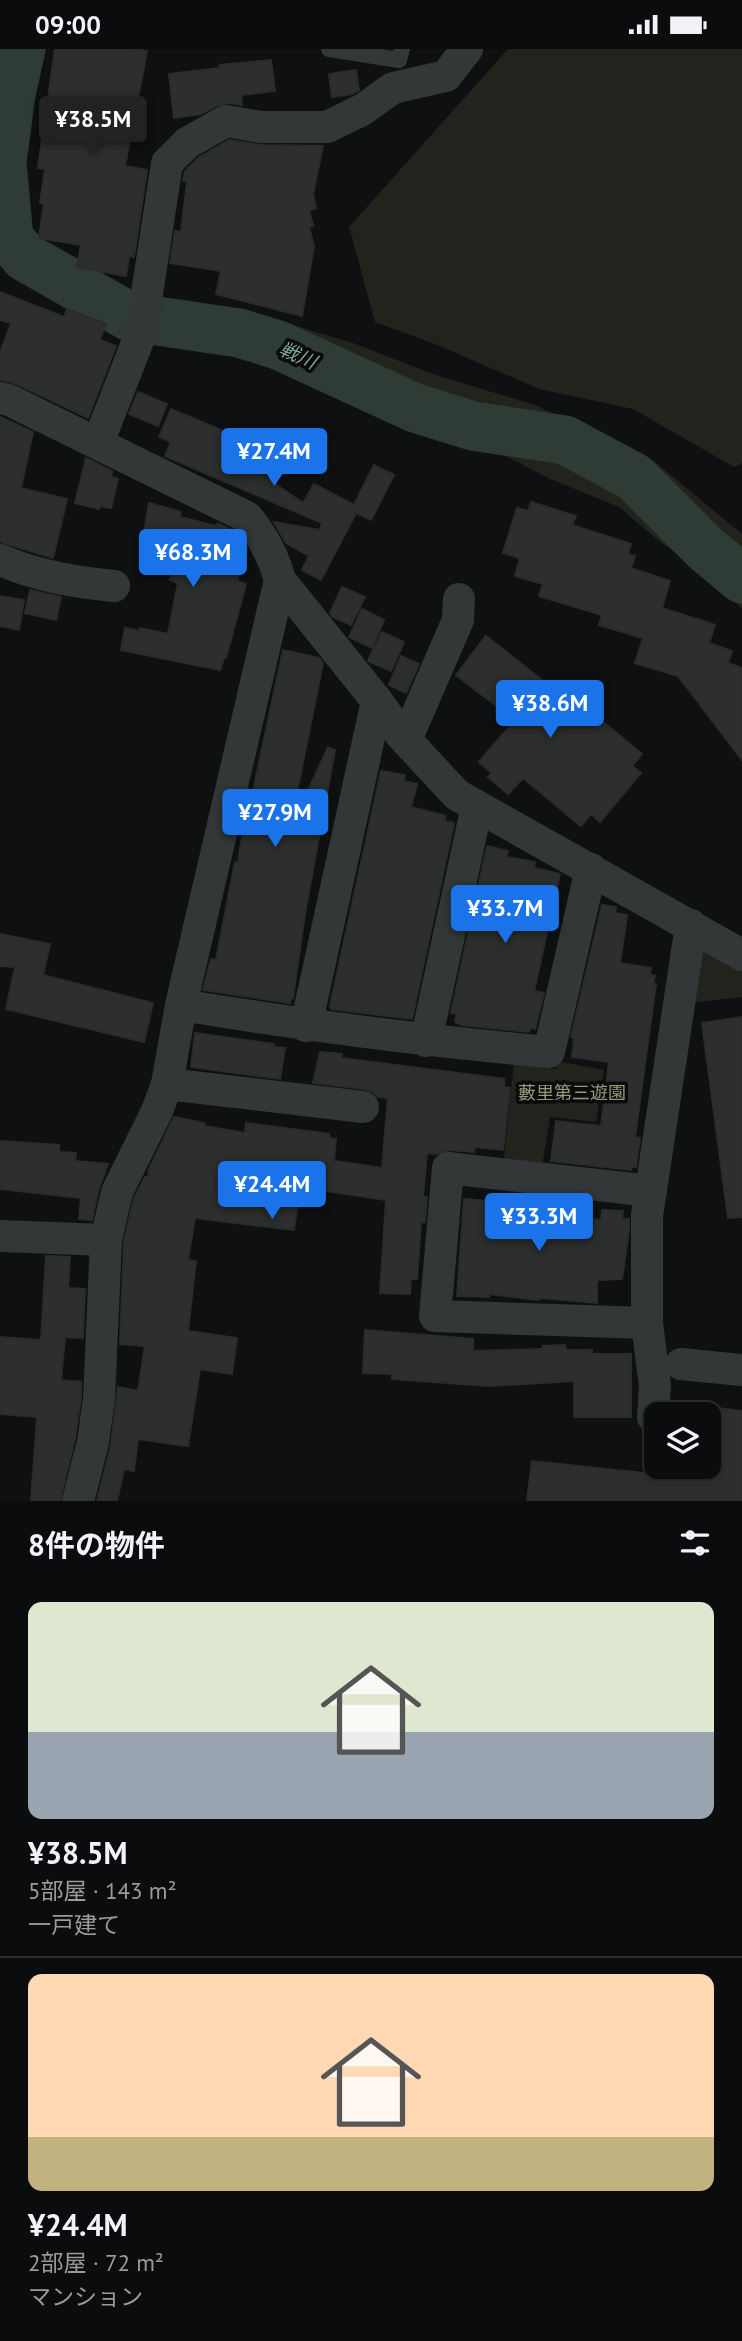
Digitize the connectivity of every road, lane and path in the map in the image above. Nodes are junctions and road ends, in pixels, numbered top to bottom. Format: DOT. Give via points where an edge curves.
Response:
graph roads {
  1 [pos="329,49"];
  2 [pos="402,49"];
  3 [pos="467,49"];
  4 [pos="0,398"];
  5 [pos="98,443"];
  6 [pos="0,560"];
  7 [pos="280,580"];
  8 [pos="114,586"];
  9 [pos="459,599"];
  10 [pos="377,701"];
  11 [pos="406,740"];
  12 [pos="477,806"];
  13 [pos="591,869"];
  14 [pos="691,925"];
  15 [pos="742,955"];
  16 [pos="181,1005"];
  17 [pos="306,1025"];
  18 [pos="426,1041"];
  19 [pos="167,1084"];
  20 [pos="363,1107"];
  21 [pos="651,1191"];
  22 [pos="0,1236"];
  23 [pos="106,1240"];
  24 [pos="647,1323"];
  25 [pos="681,1366"];
  26 [pos="742,1370"];
  27 [pos="654,1402"];
  28 [pos="78,1501"];
  1 -- 2 [label="lane" via="399,60"];
  3 -- 5 [label="street" via="446,76 393,88 327,127 261,127 226,121 187,143 167,163 143,322"];
  4 -- 5 [label="street"];
  5 -- 7 [label="street" via="247,517 274,558"];
  6 -- 8 [label="street" via="27,572"];
  7 -- 10 [label="street"];
  7 -- 16 [label="street"];
  9 -- 11 [label="street" via="458,620"];
  10 -- 11 [label="street"];
  10 -- 17 [label="street"];
  11 -- 12 [label="street" via="457,795"];
  12 -- 13 [label="street"];
  12 -- 18 [label="street"];
  13 -- 14 [label="street"];
  13 -- 18 [label="street" via="549,1052"];
  14 -- 15 [label="street"];
  14 -- 21 [label="street"];
  16 -- 17 [label="street"];
  16 -- 19 [label="street"];
  17 -- 18 [label="street"];
  19 -- 20 [label="street"];
  19 -- 23 [label="street" via="117,1192"];
  21 -- 24 [label="street"];
  21 -- 24 [label="street" via="448,1168 435,1315"];
  22 -- 23 [label="street"];
  23 -- 28 [label="street" via="99,1399"];
  24 -- 27 [label="street"];
  25 -- 26 [label="street"];
}
